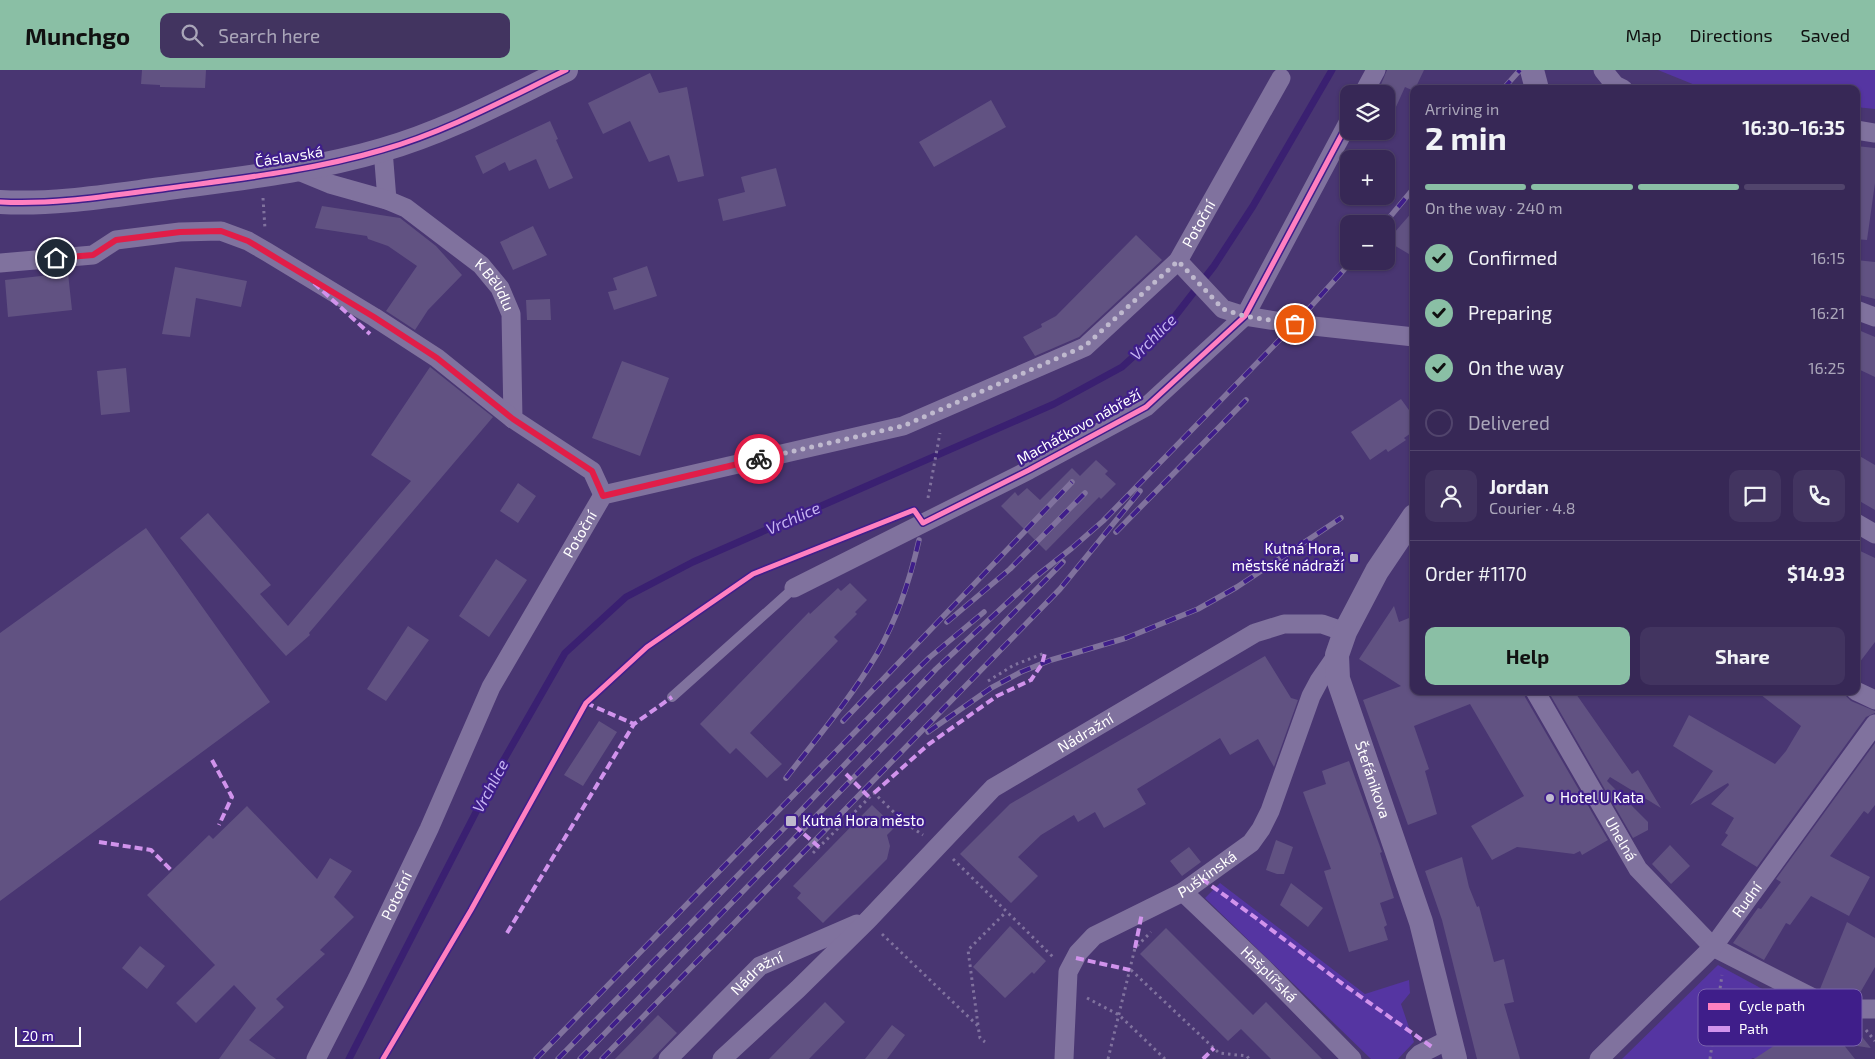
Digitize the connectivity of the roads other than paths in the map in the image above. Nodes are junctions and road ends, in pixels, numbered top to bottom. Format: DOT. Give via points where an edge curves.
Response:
graph roads {
  1 [pos="566,70"];
  2 [pos="1376,70"];
  3 [pos="1532,70"];
  4 [pos="1603,70"];
  5 [pos="1281,78"];
  6 [pos="1368,85"];
  7 [pos="1536,85"];
  8 [pos="1615,85"];
  9 [pos="1860,131"];
  10 [pos="1875,133"];
  11 [pos="1340,138"];
  12 [pos="383,150"];
  13 [pos="296,170"];
  14 [pos="387,200"];
  15 [pos="0,202"];
  16 [pos="0,263"];
  17 [pos="1183,267"];
  18 [pos="1860,311"];
  19 [pos="1244,316"];
  20 [pos="1875,317"];
  21 [pos="1410,336"];
  22 [pos="513,419"];
  23 [pos="603,496"];
  24 [pos="1410,522"];
  25 [pos="1860,525"];
  26 [pos="1875,534"];
  27 [pos="794,588"];
  28 [pos="1344,632"];
  29 [pos="1337,655"];
  30 [pos="1860,693"];
  31 [pos="1537,695"];
  32 [pos="672,697"];
  33 [pos="1875,700"];
  34 [pos="1875,724"];
  35 [pos="1184,892"];
  36 [pos="868,920"];
  37 [pos="1713,947"];
  38 [pos="1795,989"];
  39 [pos="1862,1009"];
  40 [pos="1875,1009"];
  41 [pos="1452,1049"];
  42 [pos="316,1059"];
  43 [pos="668,1059"];
  44 [pos="722,1059"];
  45 [pos="1064,1059"];
  46 [pos="1352,1059"];
  47 [pos="1415,1059"];
  48 [pos="1598,1059"];
  1 -- 12 [label="street, Čáslavská" via="447,127"];
  2 -- 6 [label="street"];
  3 -- 7 [label="street"];
  4 -- 8 [label="street"];
  5 -- 17 [label="street, Potoční"];
  9 -- 10 [label="street"];
  11 -- 19 [label="street, Macháčkovo nábřeží"];
  12 -- 13 [label="street, Čáslavská"];
  12 -- 14 [label="street"];
  13 -- 14 [label="street, K Bělidlu" via="330,184"];
  13 -- 15 [label="street, Čáslavská" via="71,201"];
  14 -- 22 [label="street, K Bělidlu" via="406,208 481,265 500,288 511,314"];
  16 -- 22 [label="street" via="93,255 116,240 180,232 221,231 248,241 374,317 437,358"];
  17 -- 19 [label="street" via="1223,309"];
  17 -- 23 [label="street, Potoční" via="1085,346 903,426"];
  18 -- 20 [label="street"];
  19 -- 21 [label="street"];
  19 -- 27 [label="street, Macháčkovo nábřeží" via="1146,407 1029,470"];
  22 -- 23 [label="street" via="592,471"];
  23 -- 42 [label="street, Potoční" via="491,687 429,829"];
  24 -- 28 [label="street, Štefánikova" via="1377,571"];
  25 -- 26 [label="street"];
  27 -- 32 [label="lane"];
  28 -- 29 [label="street, Štefánikova"];
  28 -- 36 [label="street, Nádražní" via="1322,624 1284,624 1255,633 994,788 944,851"];
  29 -- 35 [label="street, Puškinská" via="1311,696 1261,829 1251,843"];
  29 -- 41 [label="street, Štefánikova" via="1338,679 1421,922"];
  30 -- 33 [label="street"];
  31 -- 37 [label="street, Uhelná" via="1638,869"];
  34 -- 37 [label="street, Rudní"];
  35 -- 45 [label="street, Puškinská" via="1094,936 1078,953 1068,979"];
  35 -- 46 [label="street, Hašplířská"];
  36 -- 43 [label="street, Nádražní" via="760,966"];
  36 -- 44 [label="street, Nádražní"];
  37 -- 38 [label="street, Uhelná"];
  37 -- 48 [label="street, Rudní"];
  39 -- 40 [label="street, Uhelná"];
  41 -- 47 [label="street" via="1420,1054"];
}
